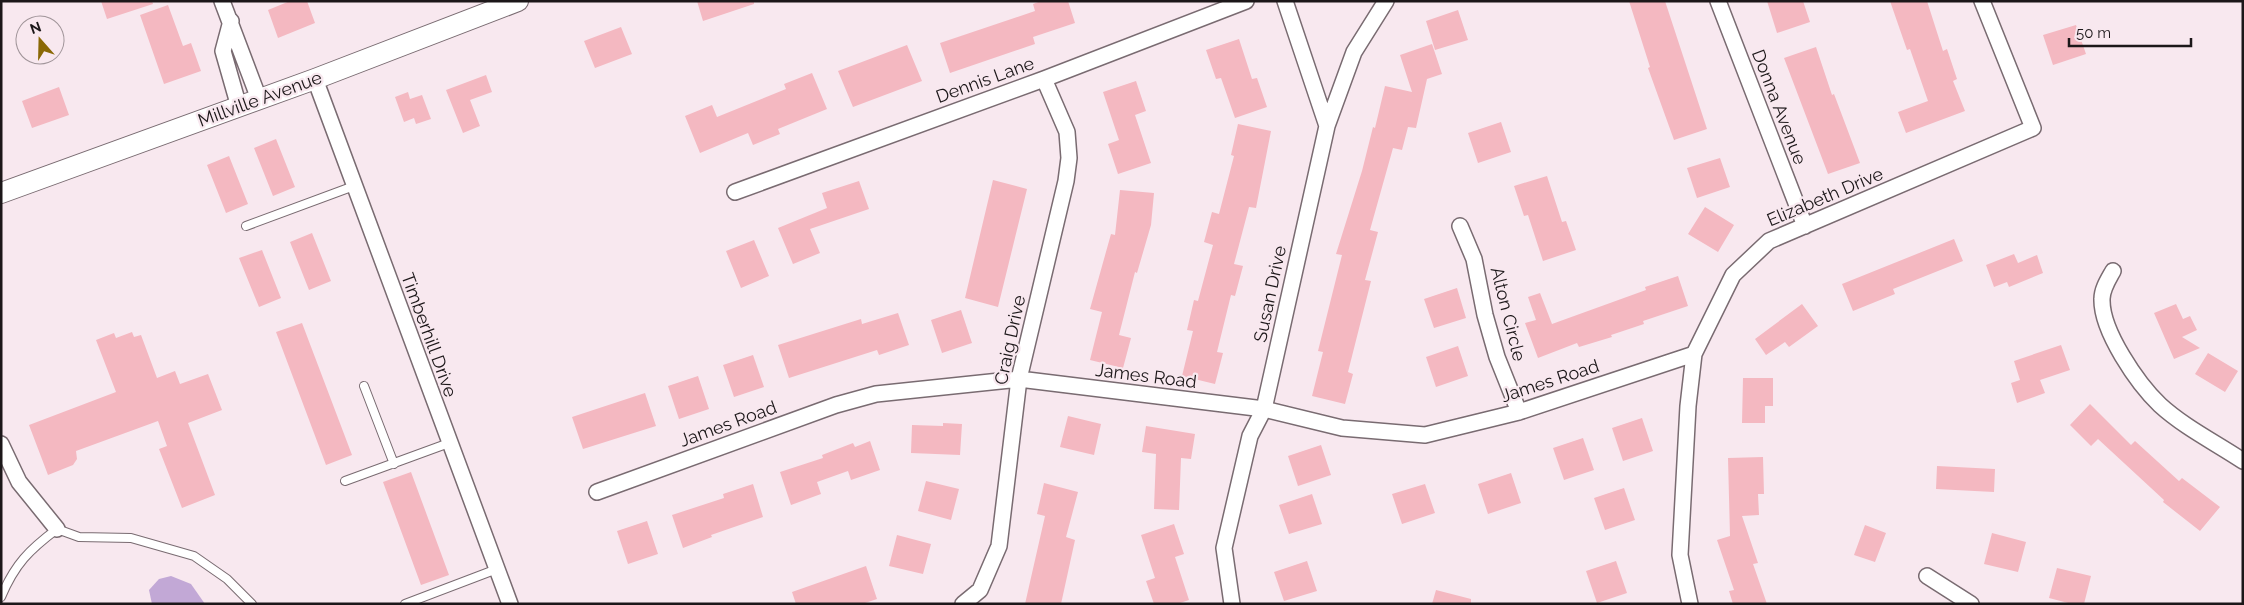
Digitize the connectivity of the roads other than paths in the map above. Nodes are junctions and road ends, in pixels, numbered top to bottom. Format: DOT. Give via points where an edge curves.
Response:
graph roads {
  1 [pos="222,1"];
  2 [pos="518,1"];
  3 [pos="1246,1"];
  4 [pos="1285,1"];
  5 [pos="1386,1"];
  6 [pos="1718,1"];
  7 [pos="1982,1"];
  8 [pos="231,21"];
  9 [pos="315,79"];
  10 [pos="1044,79"];
  11 [pos="259,99"];
  12 [pos="239,107"];
  13 [pos="1327,126"];
  14 [pos="354,186"];
  15 [pos="735,192"];
  16 [pos="1,193"];
  17 [pos="246,226"];
  18 [pos="1460,226"];
  19 [pos="1805,226"];
  20 [pos="2113,271"];
  21 [pos="1694,354"];
  22 [pos="1019,379"];
  23 [pos="364,386"];
  24 [pos="1264,409"];
  25 [pos="1519,412"];
  26 [pos="449,443"];
  27 [pos="1,444"];
  28 [pos="2243,461"];
  29 [pos="394,464"];
  30 [pos="345,481"];
  31 [pos="597,492"];
  32 [pos="56,529"];
  33 [pos="497,569"];
  34 [pos="1927,576"];
  35 [pos="1,597"];
  36 [pos="252,604"];
  37 [pos="405,604"];
  38 [pos="510,604"];
  39 [pos="963,604"];
  40 [pos="1232,604"];
  41 [pos="1690,604"];
  42 [pos="1971,604"];
  1 -- 8 [label="street"];
  2 -- 9 [label="main road, Millville Avenue"];
  3 -- 10 [label="street, Dennis Lane"];
  4 -- 13 [label="street"];
  5 -- 13 [label="street, Susan Drive" via="1354,52"];
  6 -- 19 [label="street, Donna Avenue"];
  7 -- 19 [label="street, Elizabeth Drive" via="2032,128"];
  8 -- 11 [label="street"];
  8 -- 12 [label="street" via="223,50"];
  9 -- 11 [label="main road, Millville Avenue"];
  9 -- 14 [label="street, Timberhill Drive"];
  10 -- 15 [label="street, Dennis Lane"];
  10 -- 22 [label="street, Craig Drive" via="1067,132 1069,158"];
  11 -- 12 [label="main road, Millville Avenue"];
  12 -- 16 [label="main road, Millville Avenue"];
  13 -- 24 [label="street, Susan Drive"];
  14 -- 17 [label="lane"];
  14 -- 26 [label="street, Timberhill Drive"];
  18 -- 25 [label="street, Alton Circle" via="1474,259 1497,358"];
  19 -- 21 [label="street, Elizabeth Drive" via="1769,241 1733,274"];
  20 -- 28 [label="street" via="2102,299 2104,313 2116,343 2134,373 2160,405"];
  21 -- 25 [label="street, James Road"];
  21 -- 41 [label="street, Elizabeth Drive" via="1680,555"];
  22 -- 24 [label="street, James Road"];
  22 -- 31 [label="street, James Road" via="876,394 836,405"];
  22 -- 39 [label="street, Craig Drive" via="999,546 980,590"];
  23 -- 29 [label="lane"];
  24 -- 25 [label="street, James Road" via="1342,428 1425,435"];
  24 -- 40 [label="street, Susan Drive" via="1250,436 1224,548"];
  26 -- 29 [label="lane"];
  26 -- 33 [label="street, Timberhill Drive"];
  27 -- 32 [label="street" via="19,482"];
  29 -- 30 [label="lane"];
  32 -- 35 [label="lane" via="30,549 10,577"];
  32 -- 36 [label="lane" via="79,537 131,538 194,556 227,579"];
  33 -- 37 [label="lane"];
  33 -- 38 [label="street, Timberhill Drive"];
  34 -- 42 [label="street"];
}
